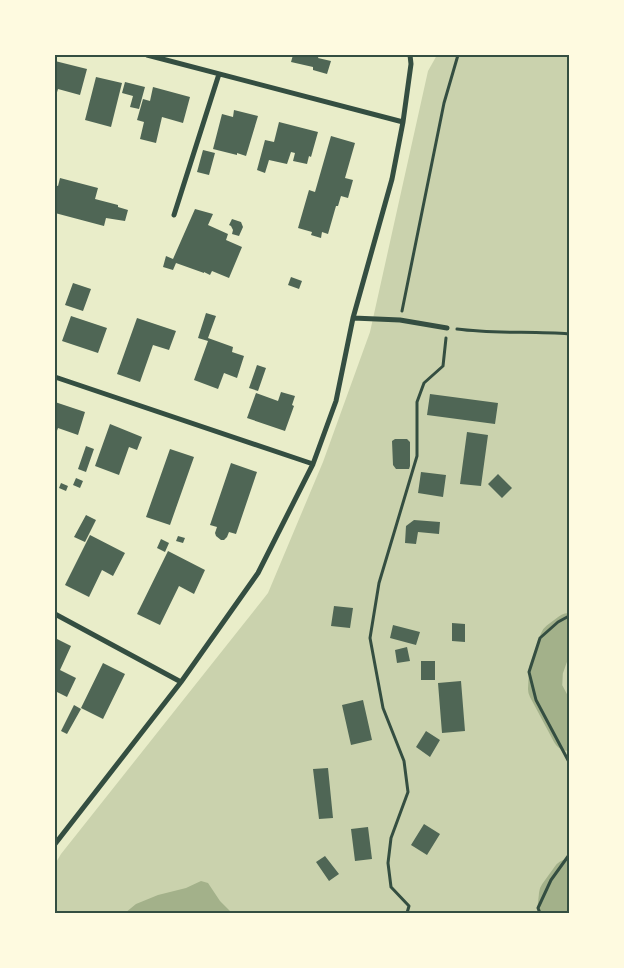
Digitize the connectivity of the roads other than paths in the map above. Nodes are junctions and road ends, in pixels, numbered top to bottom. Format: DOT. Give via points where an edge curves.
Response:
graph roads {
  1 [pos="147,55"];
  2 [pos="410,55"];
  3 [pos="219,74"];
  4 [pos="403,122"];
  5 [pos="174,215"];
  6 [pos="353,318"];
  7 [pos="447,328"];
  8 [pos="55,377"];
  9 [pos="313,464"];
  10 [pos="55,614"];
  11 [pos="181,682"];
  12 [pos="55,844"];
  1 -- 3 [label="street"];
  2 -- 4 [label="street"];
  3 -- 4 [label="street"];
  3 -- 5 [label="street"];
  4 -- 6 [label="street" via="392,179"];
  6 -- 7 [label="street" via="400,320"];
  6 -- 9 [label="street" via="336,401"];
  8 -- 9 [label="street"];
  9 -- 11 [label="street" via="258,573"];
  10 -- 11 [label="street"];
  11 -- 12 [label="street"];
}
